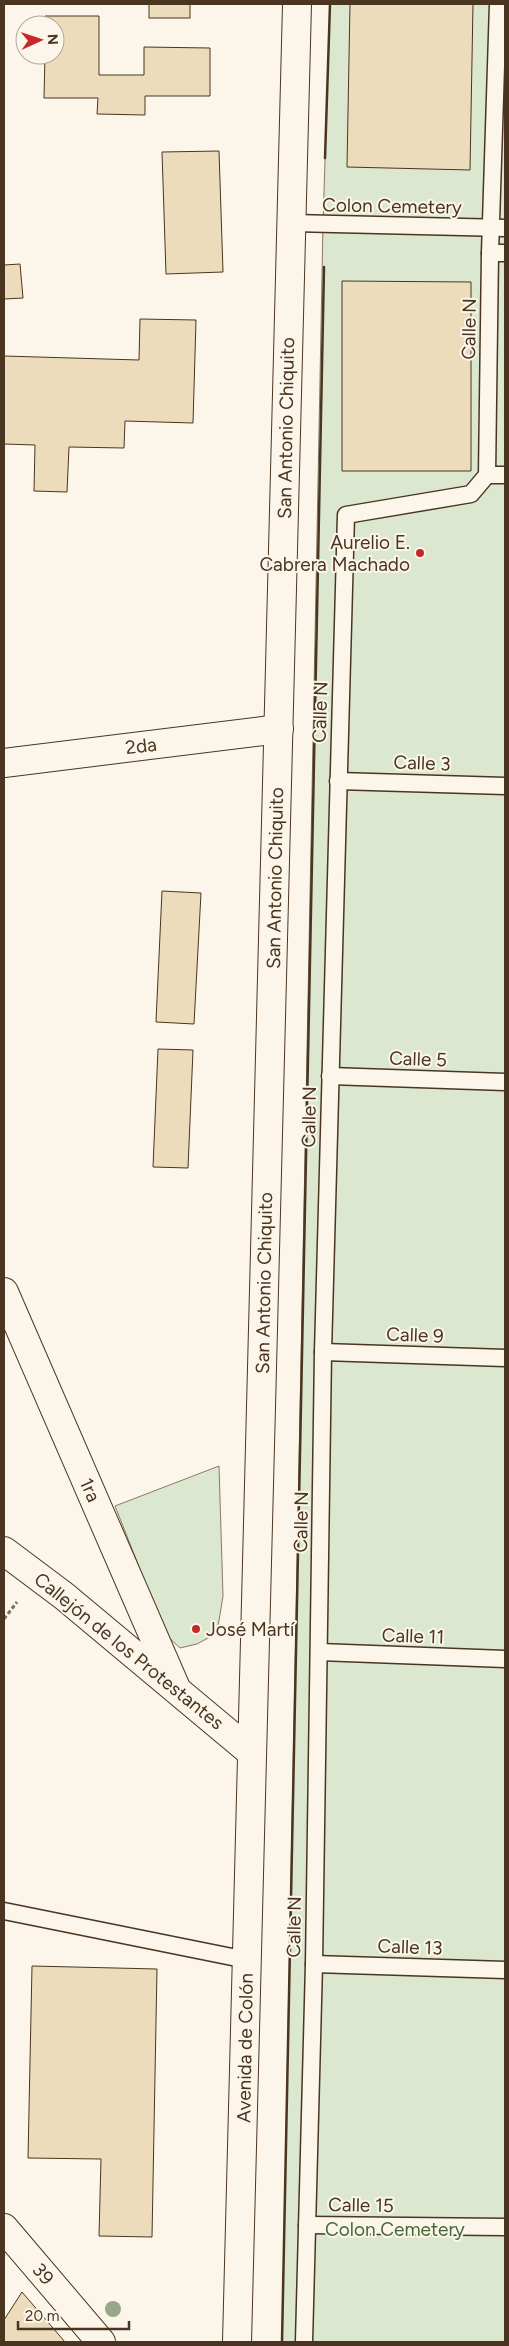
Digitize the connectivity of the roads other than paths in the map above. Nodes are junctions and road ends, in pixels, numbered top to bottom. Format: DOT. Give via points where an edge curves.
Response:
graph roads {
  1 [pos="297,4"];
  2 [pos="498,4"];
  3 [pos="292,223"];
  4 [pos="498,228"];
  5 [pos="498,253"];
  6 [pos="487,475"];
  7 [pos="505,475"];
  8 [pos="279,729"];
  9 [pos="4,763"];
  10 [pos="338,781"];
  11 [pos="505,786"];
  12 [pos="330,1076"];
  13 [pos="505,1082"];
  14 [pos="4,1292"];
  15 [pos="323,1352"];
  16 [pos="505,1358"];
  17 [pos="4,1551"];
  18 [pos="318,1652"];
  19 [pos="505,1660"];
  20 [pos="176,1688"];
  21 [pos="252,1753"];
  22 [pos="4,1911"];
  23 [pos="247,1960"];
  24 [pos="314,1964"];
  25 [pos="505,1970"];
  26 [pos="307,2224"];
  27 [pos="505,2227"];
  28 [pos="4,2228"];
  29 [pos="101,2342"];
  30 [pos="238,2342"];
  31 [pos="304,2342"];
  1 -- 3 [label="main road, San Antonio Chiquito"];
  2 -- 4 [label="lane, Calle N"];
  3 -- 4 [label="lane, Colon Cemetery"];
  3 -- 8 [label="main road, San Antonio Chiquito"];
  4 -- 5 [label="lane, Calle N"];
  5 -- 6 [label="lane, Calle N"];
  6 -- 7 [label="lane"];
  6 -- 10 [label="lane, Calle N" via="471,494 346,515"];
  8 -- 9 [label="main road, 2da"];
  8 -- 21 [label="main road, San Antonio Chiquito"];
  10 -- 11 [label="lane, Calle 3"];
  10 -- 12 [label="lane, Calle N"];
  12 -- 13 [label="lane, Calle 5"];
  12 -- 15 [label="lane, Calle N"];
  14 -- 20 [label="main road, 1ra"];
  15 -- 16 [label="lane, Calle 9"];
  15 -- 18 [label="lane, Calle N"];
  17 -- 20 [label="main road, Callejón de los Protestantes"];
  18 -- 19 [label="lane, Calle 11"];
  18 -- 24 [label="lane, Calle N"];
  20 -- 21 [label="main road, Callejón de los Protestantes"];
  21 -- 23 [label="main road, Avenida de Colón"];
  22 -- 23 [label="lane"];
  23 -- 30 [label="main road, Avenida de Colón"];
  24 -- 25 [label="lane, Calle 13"];
  24 -- 26 [label="lane, Calle N"];
  26 -- 27 [label="lane, Calle 15"];
  26 -- 31 [label="lane, Calle N"];
  28 -- 29 [label="main road, 39"];
}
